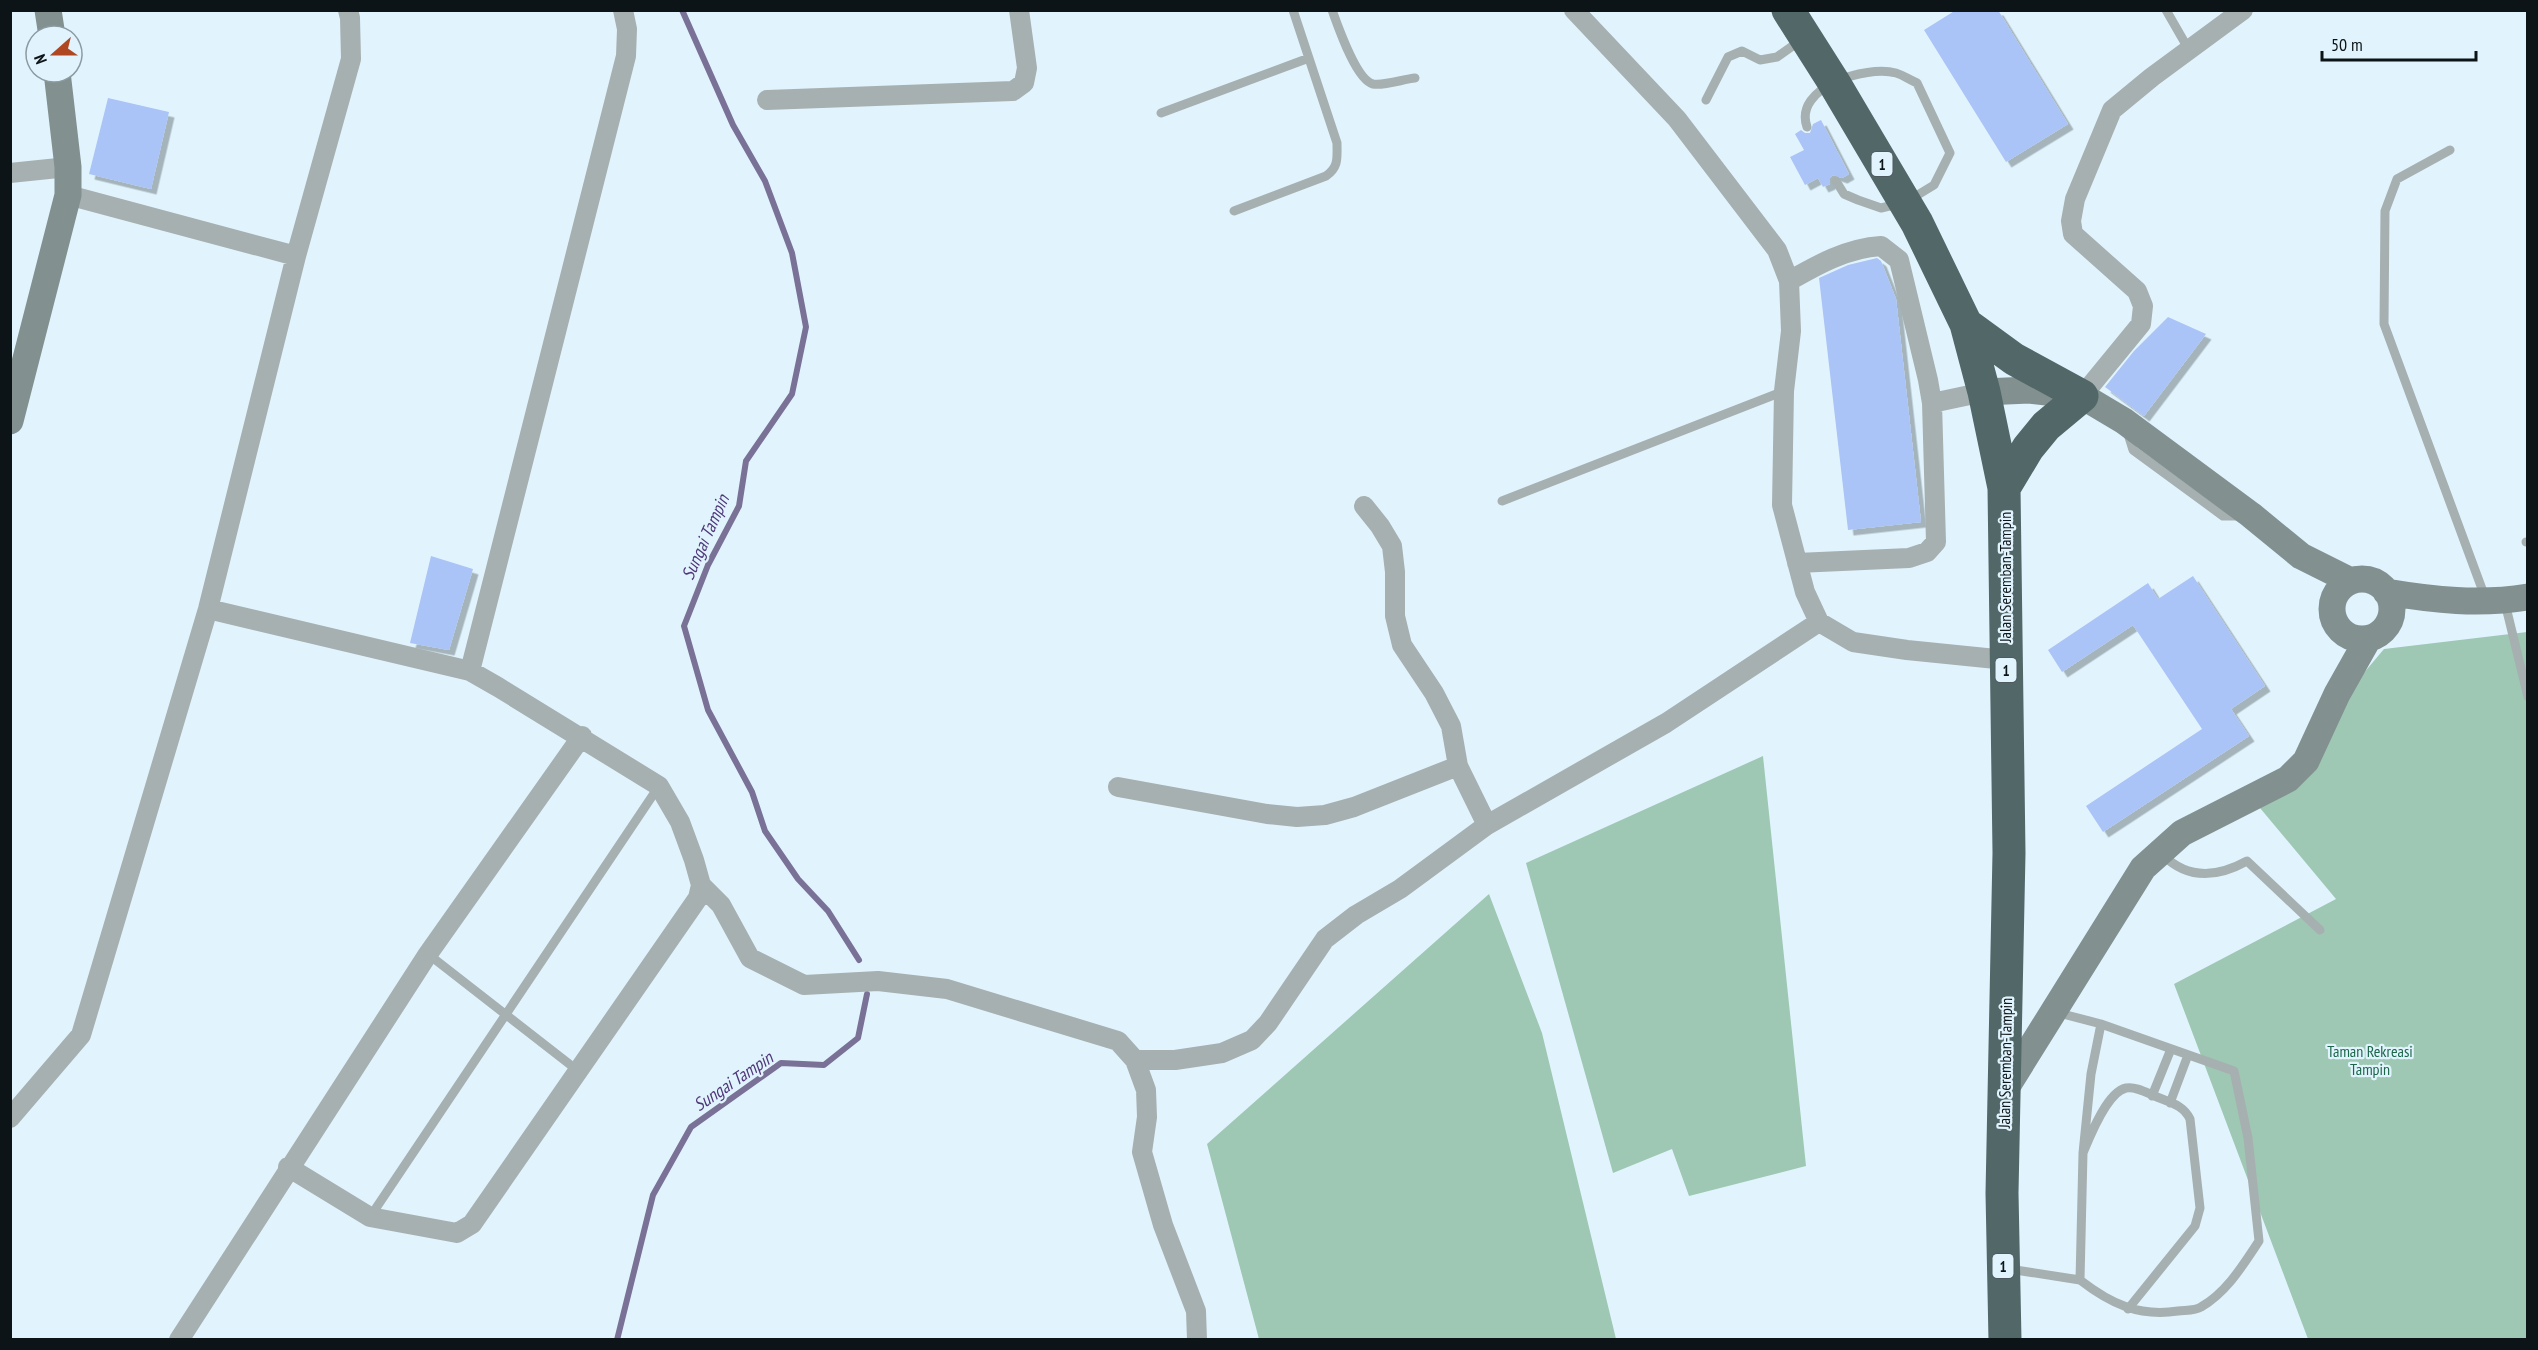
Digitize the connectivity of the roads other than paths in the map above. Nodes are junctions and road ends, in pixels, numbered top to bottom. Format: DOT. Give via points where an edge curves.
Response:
graph roads {
  1 [pos="348,10"];
  2 [pos="623,10"];
  3 [pos="1019,10"];
  4 [pos="1293,10"];
  5 [pos="1332,10"];
  6 [pos="1574,10"];
  7 [pos="1788,10"];
  8 [pos="2166,10"];
  9 [pos="2243,10"];
  10 [pos="1806,37"];
  11 [pos="2189,50"];
  12 [pos="1309,58"];
  13 [pos="1415,78"];
  14 [pos="1833,81"];
  15 [pos="58,84"];
  16 [pos="767,100"];
  17 [pos="1706,100"];
  18 [pos="1161,113"];
  19 [pos="1807,128"];
  20 [pos="2450,150"];
  21 [pos="68,167"];
  22 [pos="10,173"];
  23 [pos="1836,181"];
  24 [pos="68,195"];
  25 [pos="1905,203"];
  26 [pos="1234,211"];
  27 [pos="296,256"];
  28 [pos="1789,281"];
  29 [pos="1966,324"];
  30 [pos="1784,391"];
  31 [pos="1984,392"];
  32 [pos="2082,396"];
  33 [pos="1932,403"];
  34 [pos="10,421"];
  35 [pos="2004,488"];
  36 [pos="1502,501"];
  37 [pos="1364,506"];
  38 [pos="2301,556"];
  39 [pos="1797,563"];
  40 [pos="2351,581"];
  41 [pos="2386,592"];
  42 [pos="2434,600"];
  43 [pos="2506,600"];
  44 [pos="208,609"];
  45 [pos="2334,615"];
  46 [pos="1819,622"];
  47 [pos="2378,632"];
  48 [pos="2006,660"];
  49 [pos="471,671"];
  50 [pos="2337,693"];
  51 [pos="2528,697"];
  52 [pos="582,736"];
  53 [pos="1458,766"];
  54 [pos="659,786"];
  55 [pos="1118,788"];
  56 [pos="1487,825"];
  57 [pos="2160,851"];
  58 [pos="701,885"];
  59 [pos="2320,930"];
  60 [pos="428,954"];
  61 [pos="2054,1011"];
  62 [pos="506,1014"];
  63 [pos="2101,1024"];
  64 [pos="2171,1049"];
  65 [pos="2188,1055"];
  66 [pos="1135,1060"];
  67 [pos="577,1070"];
  68 [pos="2004,1091"];
  69 [pos="2152,1096"];
  70 [pos="2170,1103"];
  71 [pos="11,1116"];
  72 [pos="2083,1152"];
  73 [pos="288,1167"];
  74 [pos="370,1216"];
  75 [pos="2003,1268"];
  76 [pos="2080,1280"];
  77 [pos="2128,1309"];
  78 [pos="179,1340"];
  79 [pos="1197,1340"];
  80 [pos="2005,1340"];
  1 -- 27 [label="street" via="351,59"];
  2 -- 49 [label="street" via="626,56"];
  3 -- 16 [label="street" via="1027,68 1024,83 1013,91"];
  4 -- 12 [label="lane"];
  5 -- 13 [label="lane" via="1351,57 1367,81 1374,84"];
  6 -- 28 [label="street" via="1677,119 1777,250"];
  7 -- 10 [label="highway, Jalan Seremban-Tampin / 1"];
  8 -- 11 [label="lane"];
  9 -- 11 [label="street"];
  10 -- 14 [label="highway, Jalan Seremban-Tampin / 1"];
  10 -- 17 [label="lane" via="1777,57 1761,60 1742,51 1728,57"];
  11 -- 32 [label="street" via="2112,110 2074,199 2073,234 2137,291 2143,306 2141,324"];
  12 -- 18 [label="lane"];
  12 -- 26 [label="lane" via="1337,143 1338,162 1326,176"];
  14 -- 19 [label="lane" via="1811,99 1804,120"];
  14 -- 25 [label="highway, Jalan Seremban-Tampin / 1"];
  14 -- 25 [label="lane" via="1894,72 1917,82 1950,153 1934,185"];
  15 -- 21 [label="street"];
  20 -- 43 [label="lane" via="2397,179 2385,211 2384,324"];
  21 -- 22 [label="street"];
  21 -- 24 [label="street"];
  23 -- 25 [label="lane" via="1844,194 1881,208"];
  24 -- 27 [label="street"];
  24 -- 34 [label="street"];
  25 -- 29 [label="highway, Jalan Seremban-Tampin / 1"];
  27 -- 44 [label="street"];
  28 -- 30 [label="street" via="1791,331"];
  28 -- 33 [label="street" via="1863,247 1881,246 1899,260"];
  29 -- 31 [label="highway, Jalan Seremban-Tampin / 1"];
  29 -- 32 [label="highway" via="2014,359"];
  30 -- 36 [label="lane"];
  30 -- 39 [label="street" via="1782,505"];
  31 -- 32 [label="street" via="2029,390"];
  31 -- 33 [label="street"];
  31 -- 35 [label="highway, Jalan Seremban-Tampin / 1"];
  32 -- 35 [label="highway" via="2028,447"];
  32 -- 38 [label="street" via="2124,421"];
  33 -- 39 [label="street" via="1936,542 1927,552 1909,558"];
  35 -- 48 [label="highway, Jalan Seremban-Tampin / 1"];
  37 -- 53 [label="street" via="1392,546 1397,630 1451,726"];
  38 -- 40 [label="street"];
  38 -- 45 [label="street"];
  39 -- 46 [label="street"];
  40 -- 41 [label="street" via="2371,580"];
  40 -- 45 [label="street" via="2336,594"];
  41 -- 42 [label="street"];
  41 -- 47 [label="street" via="2392,609"];
  42 -- 43 [label="street"];
  42 -- 47 [label="street"];
  43 -- 51 [label="lane"];
  44 -- 49 [label="street"];
  44 -- 71 [label="street" via="81,1035"];
  45 -- 47 [label="street" via="2351,638"];
  45 -- 50 [label="street"];
  46 -- 48 [label="street" via="1853,642"];
  46 -- 56 [label="street" via="1666,723"];
  47 -- 50 [label="street"];
  48 -- 68 [label="highway, Jalan Seremban-Tampin / 1" via="2009,853"];
  49 -- 52 [label="street"];
  50 -- 57 [label="street" via="2306,761 2288,780 2182,833"];
  52 -- 54 [label="street"];
  52 -- 60 [label="street"];
  53 -- 55 [label="street" via="1354,807 1297,817"];
  53 -- 56 [label="street"];
  54 -- 58 [label="street" via="680,822"];
  54 -- 62 [label="lane"];
  56 -- 66 [label="street" via="1325,939 1268,1023 1252,1040 1222,1053 1175,1060"];
  57 -- 59 [label="lane" via="2176,867 2199,873 2229,870 2247,861"];
  57 -- 61 [label="street" via="2143,868"];
  58 -- 66 [label="street" via="721,905 750,958 804,985 878,981 947,989 1118,1041"];
  58 -- 67 [label="street" via="698,898"];
  60 -- 62 [label="lane"];
  60 -- 73 [label="street"];
  61 -- 63 [label="lane"];
  61 -- 68 [label="street"];
  62 -- 67 [label="lane"];
  62 -- 74 [label="lane"];
  63 -- 64 [label="lane"];
  63 -- 72 [label="lane"];
  64 -- 65 [label="lane"];
  64 -- 69 [label="lane"];
  65 -- 70 [label="lane"];
  65 -- 77 [label="lane" via="2234,1071 2248,1137 2259,1241 2232,1282 2200,1308 2157,1315"];
  66 -- 79 [label="street" via="1146,1090 1142,1152 1163,1225 1196,1311"];
  67 -- 74 [label="street" via="472,1224 458,1233"];
  68 -- 75 [label="highway, Jalan Seremban-Tampin / 1"];
  69 -- 70 [label="lane"];
  69 -- 72 [label="lane" via="2135,1088 2115,1095"];
  70 -- 77 [label="lane" via="2185,1109 2190,1119 2200,1208 2195,1226"];
  72 -- 76 [label="lane"];
  73 -- 74 [label="street"];
  73 -- 78 [label="street"];
  75 -- 76 [label="lane"];
  75 -- 80 [label="highway, Jalan Seremban-Tampin / 1"];
  76 -- 77 [label="lane"];
}
